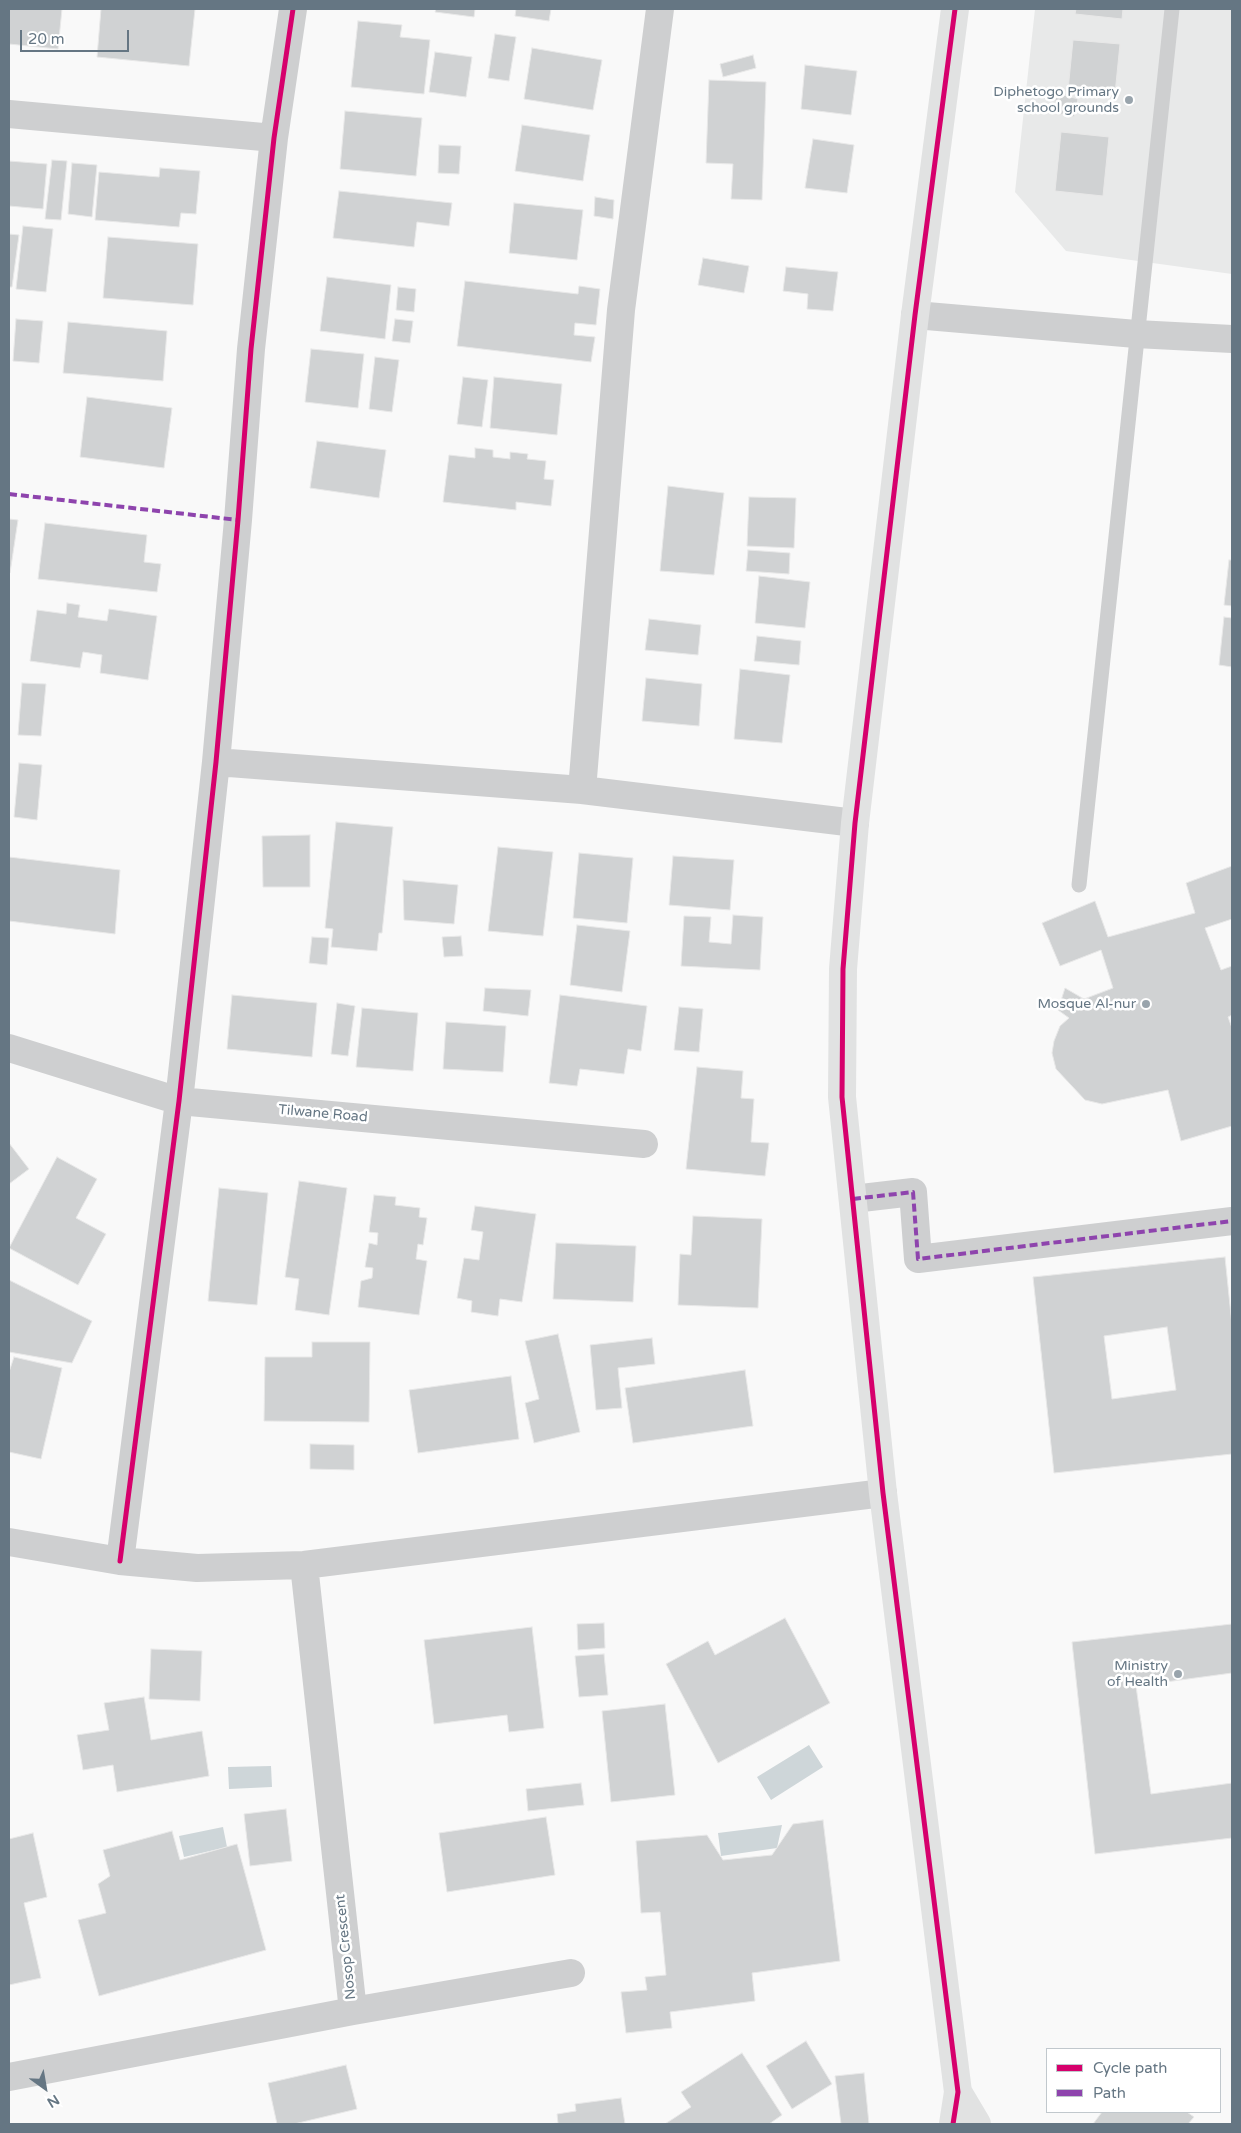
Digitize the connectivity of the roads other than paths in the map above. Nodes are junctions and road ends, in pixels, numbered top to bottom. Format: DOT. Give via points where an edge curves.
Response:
graph roads {
  1 [pos="293,9"];
  2 [pos="660,9"];
  3 [pos="955,9"];
  4 [pos="1172,9"];
  5 [pos="9,114"];
  6 [pos="274,138"];
  7 [pos="915,315"];
  8 [pos="1136,334"];
  9 [pos="1232,340"];
  10 [pos="216,762"];
  11 [pos="582,790"];
  12 [pos="855,823"];
  13 [pos="1079,885"];
  14 [pos="9,1048"];
  15 [pos="179,1101"];
  16 [pos="644,1144"];
  17 [pos="853,1199"];
  18 [pos="1232,1221"];
  19 [pos="883,1493"];
  20 [pos="9,1542"];
  21 [pos="120,1561"];
  22 [pos="304,1565"];
  23 [pos="571,1973"];
  24 [pos="353,2011"];
  25 [pos="9,2077"];
  26 [pos="958,2092"];
  27 [pos="953,2124"];
  28 [pos="977,2124"];
  1 -- 6 [label="street"];
  2 -- 11 [label="street" via="621,310"];
  3 -- 7 [label="street"];
  4 -- 8 [label="lane"];
  5 -- 6 [label="street"];
  6 -- 10 [label="street" via="251,349"];
  7 -- 8 [label="street"];
  7 -- 12 [label="street"];
  8 -- 9 [label="street"];
  8 -- 13 [label="lane"];
  10 -- 11 [label="street"];
  10 -- 15 [label="street"];
  11 -- 12 [label="street"];
  12 -- 17 [label="street" via="842,978 842,1097"];
  14 -- 15 [label="street, Tilwane Road"];
  15 -- 16 [label="street, Tilwane Road"];
  15 -- 21 [label="street"];
  17 -- 18 [label="street" via="913,1192 918,1258"];
  17 -- 19 [label="street"];
  19 -- 22 [label="street"];
  19 -- 26 [label="street"];
  20 -- 21 [label="street"];
  21 -- 22 [label="street" via="196,1568"];
  22 -- 24 [label="street, Nosop Crescent"];
  23 -- 24 [label="street"];
  24 -- 25 [label="street, Nosop Crescent"];
  26 -- 27 [label="street"];
  26 -- 28 [label="street"];
}
